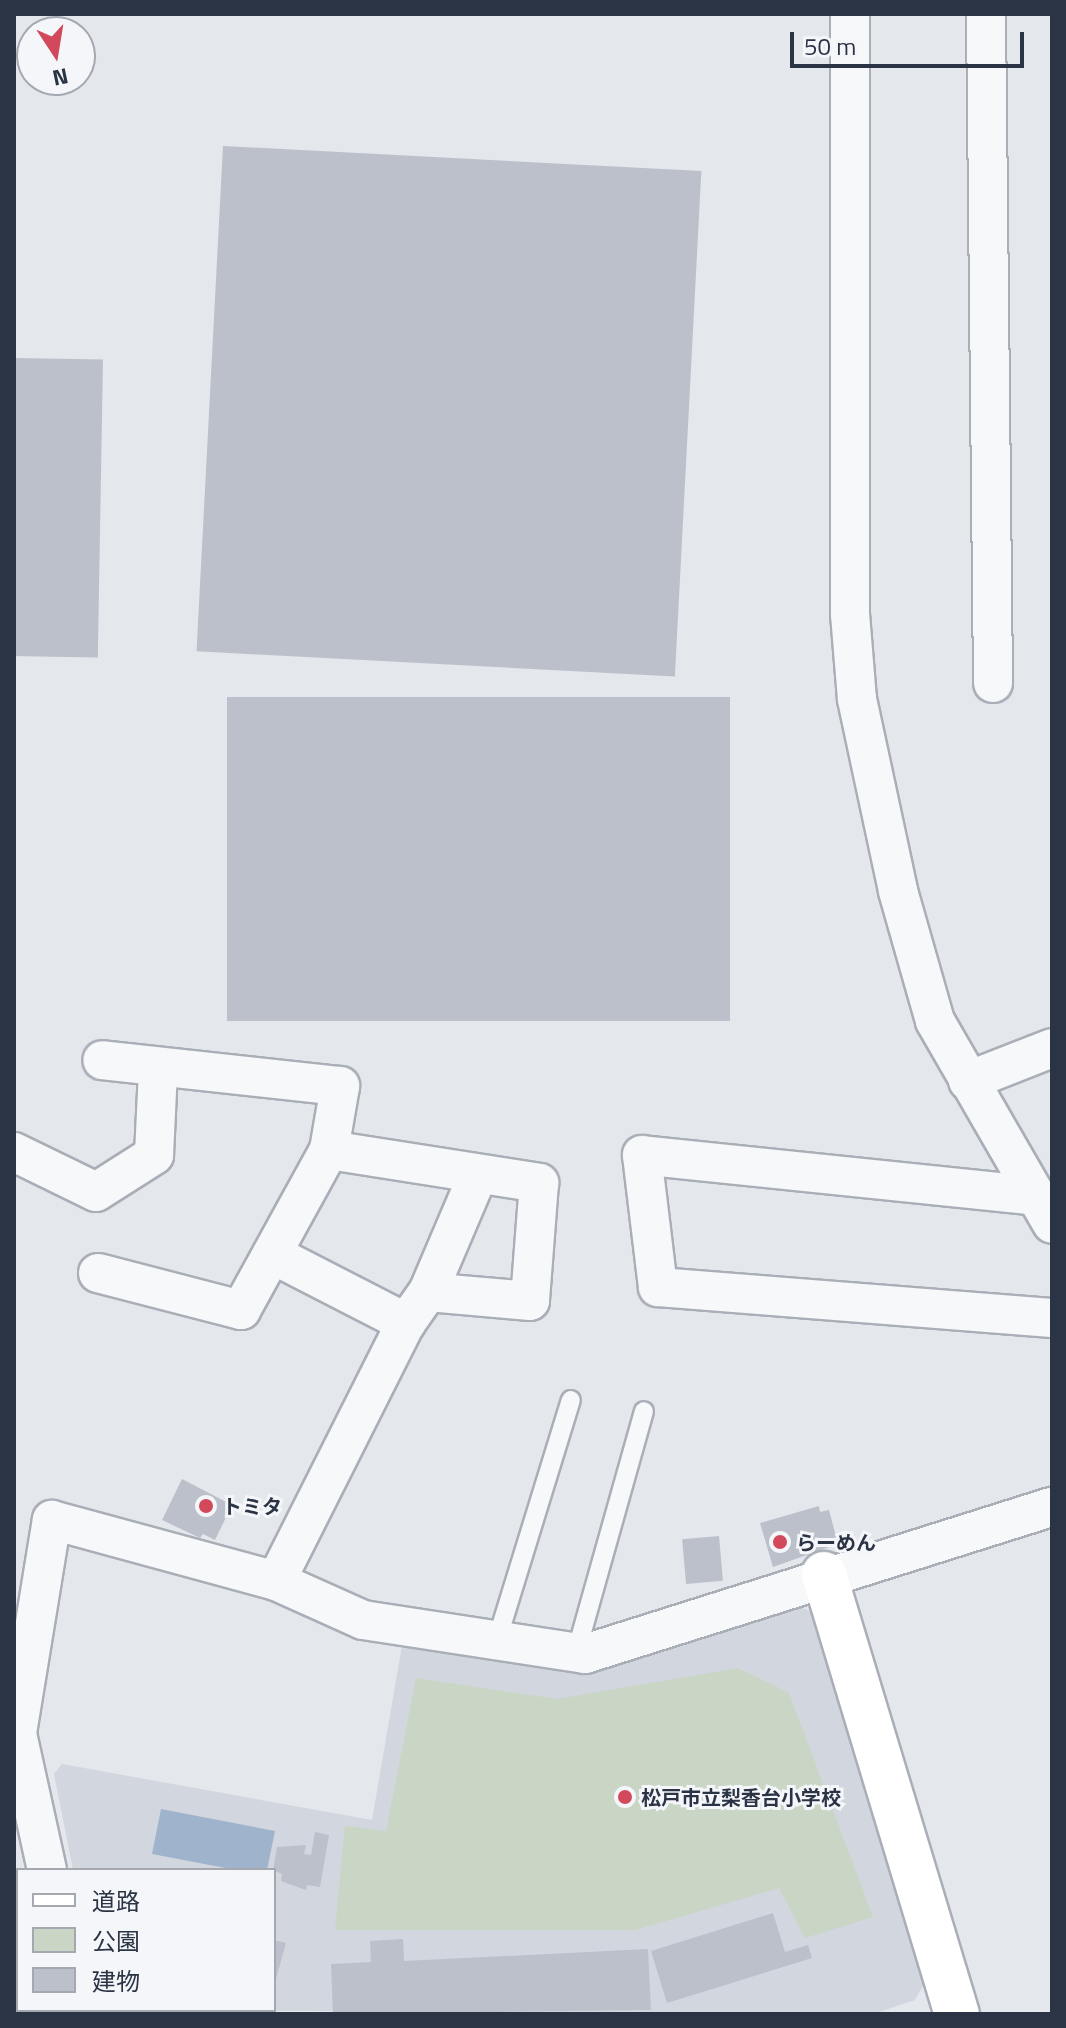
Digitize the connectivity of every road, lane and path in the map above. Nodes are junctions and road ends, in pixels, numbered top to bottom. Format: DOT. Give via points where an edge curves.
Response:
graph roads {
  1 [pos="850,14"];
  2 [pos="986,14"];
  3 [pos="993,683"];
  4 [pos="1052,1048"];
  5 [pos="102,1060"];
  6 [pos="158,1069"];
  7 [pos="968,1081"];
  8 [pos="329,1150"];
  9 [pos="14,1152"];
  10 [pos="477,1177"];
  11 [pos="1047,1203"];
  12 [pos="272,1254"];
  13 [pos="98,1273"];
  14 [pos="428,1292"];
  15 [pos="1052,1318"];
  16 [pos="406,1323"];
  17 [pos="571,1400"];
  18 [pos="644,1411"];
  19 [pos="1052,1507"];
  20 [pos="824,1574"];
  21 [pos="276,1581"];
  22 [pos="497,1640"];
  23 [pos="576,1653"];
  24 [pos="15,1733"];
  25 [pos="47,1868"];
  26 [pos="956,2014"];
  1 -- 7 [label="street" via="850,614 857,699 924,985 935,1021"];
  2 -- 3 [label="street"];
  4 -- 7 [label="street"];
  5 -- 6 [label="street"];
  6 -- 8 [label="street" via="340,1086"];
  6 -- 9 [label="street" via="154,1155 96,1192"];
  7 -- 11 [label="street"];
  8 -- 10 [label="street"];
  8 -- 12 [label="street"];
  10 -- 14 [label="street"];
  10 -- 14 [label="street" via="539,1183 530,1301"];
  11 -- 15 [label="street" via="642,1155 658,1287"];
  12 -- 13 [label="street" via="241,1310"];
  12 -- 16 [label="street"];
  14 -- 16 [label="street"];
  16 -- 21 [label="street"];
  17 -- 22 [label="lane"];
  18 -- 23 [label="lane"];
  19 -- 20 [label="street"];
  20 -- 23 [label="street"];
  20 -- 26 [label="street"];
  21 -- 22 [label="street" via="363,1620"];
  21 -- 24 [label="street" via="52,1520"];
  22 -- 23 [label="street"];
  24 -- 25 [label="street"];
}
